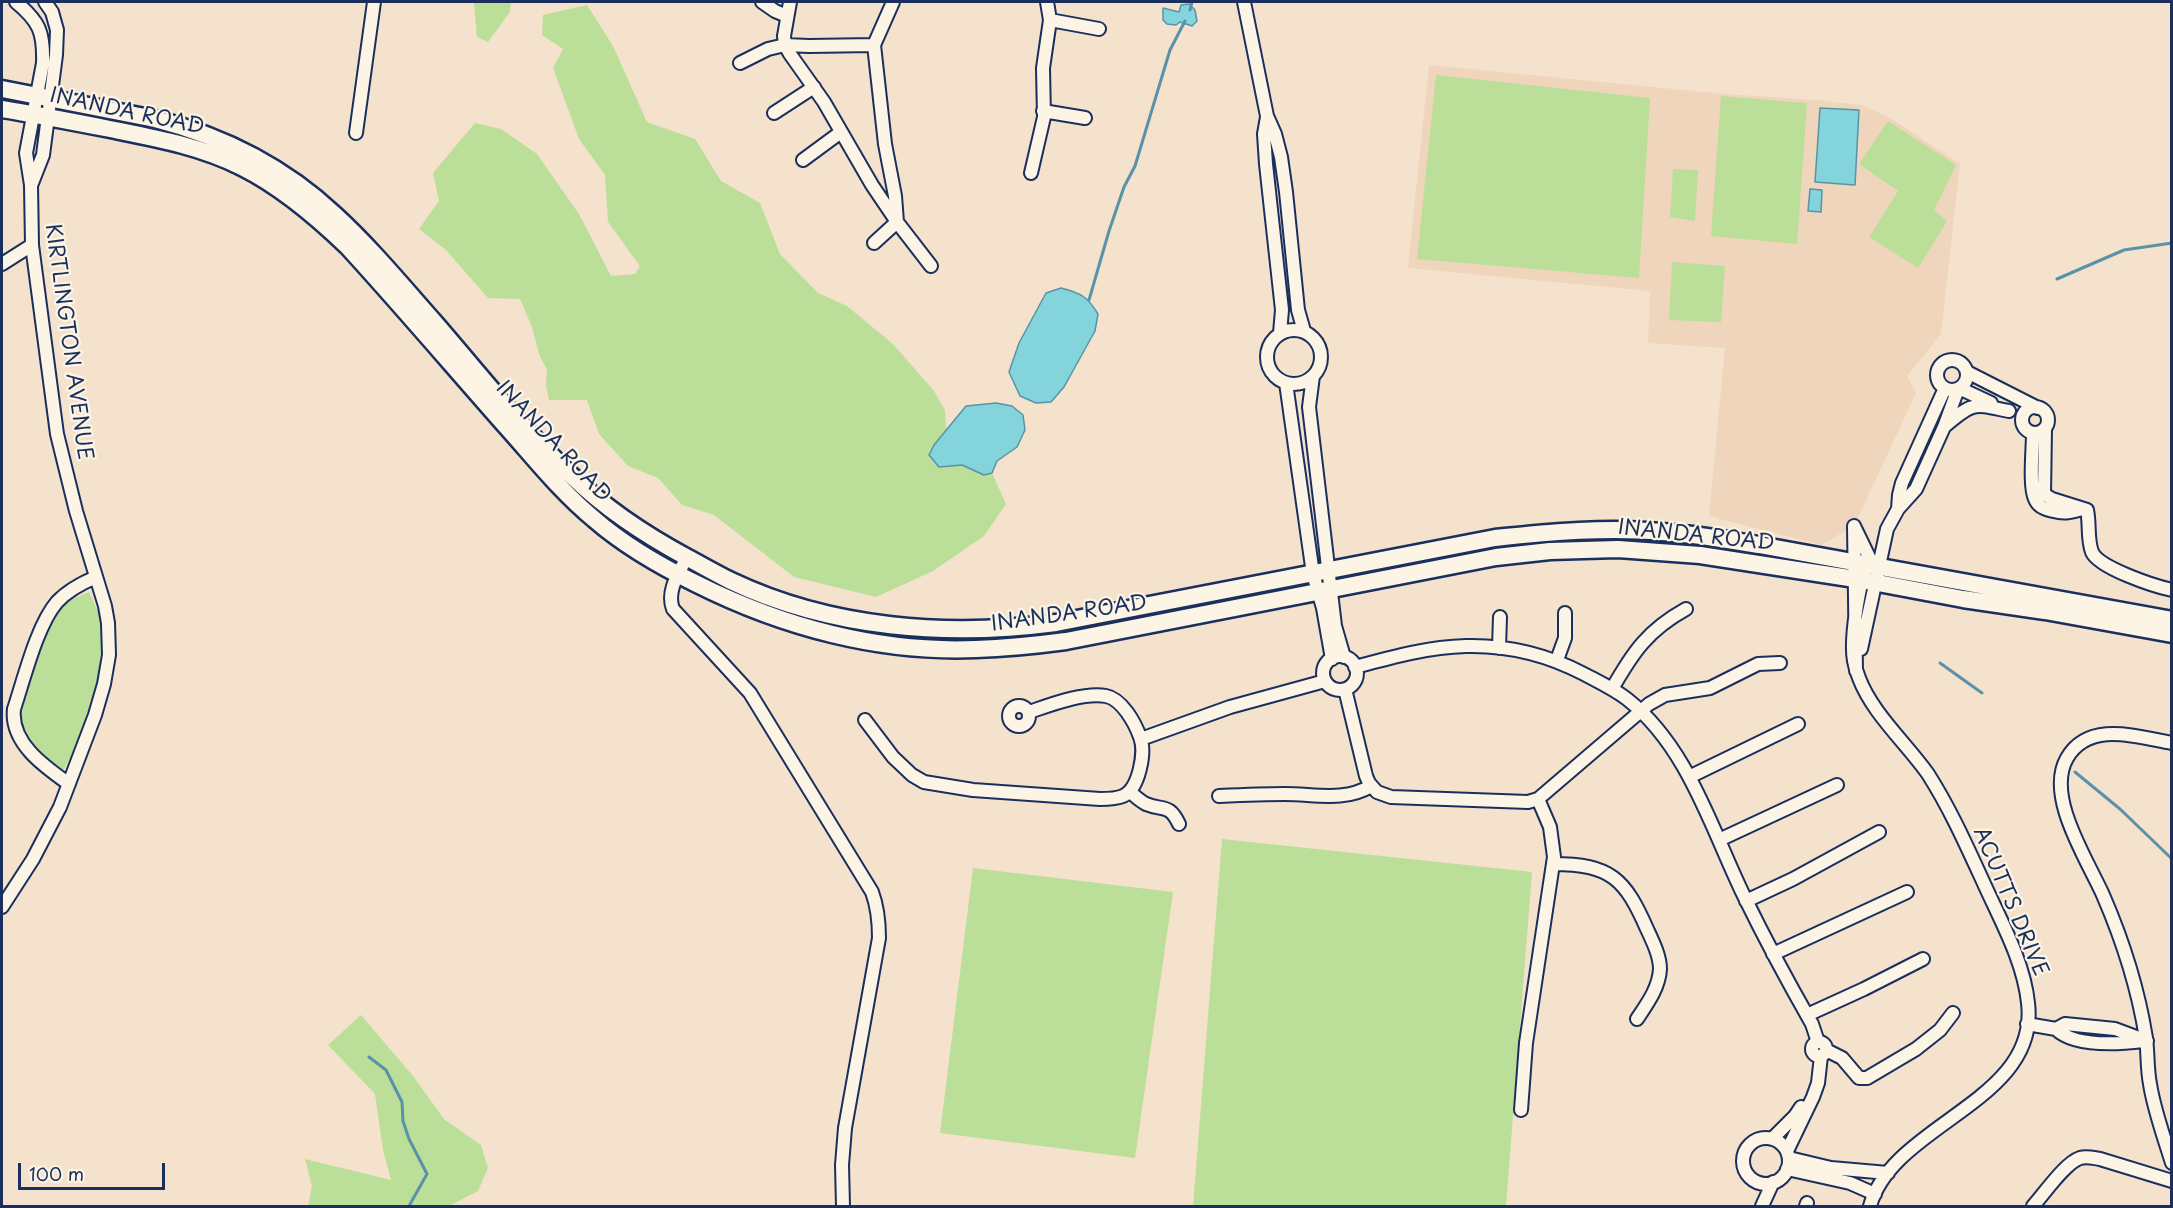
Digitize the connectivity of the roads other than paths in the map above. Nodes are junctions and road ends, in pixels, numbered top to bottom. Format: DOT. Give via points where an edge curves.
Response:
graph roads {
  1 [pos="16,2"];
  2 [pos="45,2"];
  3 [pos="374,2"];
  4 [pos="762,2"];
  5 [pos="790,2"];
  6 [pos="893,2"];
  7 [pos="1047,2"];
  8 [pos="1244,2"];
  9 [pos="787,16"];
  10 [pos="1050,20"];
  11 [pos="1099,29"];
  12 [pos="785,45"];
  13 [pos="874,45"];
  14 [pos="740,63"];
  15 [pos="814,87"];
  16 [pos="2,90"];
  17 [pos="44,98"];
  18 [pos="2,109"];
  19 [pos="1043,111"];
  20 [pos="774,113"];
  21 [pos="41,116"];
  22 [pos="1267,116"];
  23 [pos="1085,118"];
  24 [pos="841,132"];
  25 [pos="356,133"];
  26 [pos="1281,157"];
  27 [pos="1265,159"];
  28 [pos="803,160"];
  29 [pos="1030,173"];
  30 [pos="892,178"];
  31 [pos="872,185"];
  32 [pos="897,222"];
  33 [pos="1289,223"];
  34 [pos="1272,225"];
  35 [pos="874,243"];
  36 [pos="32,245"];
  37 [pos="2,264"];
  38 [pos="932,266"];
  39 [pos="1304,331"];
  40 [pos="1280,333"];
  41 [pos="1967,372"];
  42 [pos="1313,376"];
  43 [pos="1286,383"];
  44 [pos="1954,388"];
  45 [pos="2038,408"];
  46 [pos="2009,411"];
  47 [pos="2022,417"];
  48 [pos="1944,427"];
  49 [pos="2039,431"];
  50 [pos="1898,509"];
  51 [pos="687,557"];
  52 [pos="1321,572"];
  53 [pos="1865,572"];
  54 [pos="678,575"];
  55 [pos="96,577"];
  56 [pos="2172,590"];
  57 [pos="1324,591"];
  58 [pos="1686,609"];
  59 [pos="1564,613"];
  60 [pos="1500,617"];
  61 [pos="2172,620"];
  62 [pos="2172,634"];
  63 [pos="1499,648"];
  64 [pos="1338,658"];
  65 [pos="1557,660"];
  66 [pos="1780,663"];
  67 [pos="1355,667"];
  68 [pos="1856,671"];
  69 [pos="1325,681"];
  70 [pos="1345,689"];
  71 [pos="1612,689"];
  72 [pos="1640,711"];
  73 [pos="1029,712"];
  74 [pos="865,720"];
  75 [pos="1798,724"];
  76 [pos="1141,739"];
  77 [pos="2172,744"];
  78 [pos="1689,777"];
  79 [pos="69,784"];
  80 [pos="1837,785"];
  81 [pos="1371,786"];
  82 [pos="1130,792"];
  83 [pos="1219,796"];
  84 [pos="1538,799"];
  85 [pos="1179,824"];
  86 [pos="1879,832"];
  87 [pos="1719,840"];
  88 [pos="1554,864"];
  89 [pos="1907,892"];
  90 [pos="1746,901"];
  91 [pos="2,904"];
  92 [pos="1773,954"];
  93 [pos="1923,959"];
  94 [pos="1953,1012"];
  95 [pos="1807,1015"];
  96 [pos="1637,1019"];
  97 [pos="2027,1024"];
  98 [pos="2146,1041"];
  99 [pos="1820,1051"];
  100 [pos="1521,1110"];
  101 [pos="1772,1139"];
  102 [pos="1788,1159"];
  103 [pos="2172,1163"];
  104 [pos="1888,1173"];
  105 [pos="2172,1181"];
  106 [pos="1758,1182"];
  107 [pos="1773,1182"];
  108 [pos="1872,1200"];
  109 [pos="843,1206"];
  110 [pos="1755,1206"];
  111 [pos="1762,1206"];
  112 [pos="2033,1206"];
  1 -- 17 [label="street" via="34,16 41,32"];
  2 -- 17 [label="street" via="57,30"];
  3 -- 25 [label="street"];
  4 -- 9 [label="street"];
  5 -- 9 [label="street"];
  6 -- 13 [label="street"];
  7 -- 10 [label="street"];
  8 -- 22 [label="street"];
  9 -- 12 [label="street"];
  10 -- 11 [label="street"];
  10 -- 19 [label="street" via="1043,68"];
  12 -- 13 [label="street"];
  12 -- 14 [label="street"];
  12 -- 15 [label="street"];
  13 -- 30 [label="street"];
  15 -- 20 [label="street"];
  15 -- 24 [label="street"];
  16 -- 17 [label="main road, INANDA ROAD"];
  17 -- 21 [label="street, KIRTLINGTON AVENUE"];
  17 -- 51 [label="main road, INANDA ROAD" via="197,131 247,153 308,192 372,252 574,478 650,537"];
  18 -- 21 [label="main road, INANDA ROAD"];
  19 -- 23 [label="street"];
  19 -- 29 [label="street"];
  21 -- 36 [label="street, KIRTLINGTON AVENUE" via="43,155 31,185"];
  21 -- 54 [label="main road, INANDA ROAD" via="184,145 241,167 286,194 348,247 569,497 622,541"];
  22 -- 26 [label="street"];
  22 -- 27 [label="street"];
  24 -- 28 [label="street"];
  24 -- 31 [label="street"];
  26 -- 27 [label="street"];
  26 -- 33 [label="street"];
  27 -- 34 [label="street"];
  30 -- 31 [label="street"];
  30 -- 32 [label="street"];
  31 -- 32 [label="street"];
  32 -- 35 [label="street"];
  32 -- 38 [label="street"];
  33 -- 34 [label="street"];
  33 -- 39 [label="street" via="1298,310"];
  34 -- 40 [label="street" via="1282,310"];
  36 -- 37 [label="street"];
  36 -- 55 [label="street, KIRTLINGTON AVENUE" via="59,445"];
  39 -- 40 [label="street"];
  39 -- 42 [label="street" via="1321,351"];
  40 -- 43 [label="street" via="1268,346 1267,356 1272,372"];
  41 -- 44 [label="street" via="1966,380"];
  41 -- 44 [label="street" via="1958,361 1948,361 1938,370 1940,382"];
  41 -- 45 [label="street"];
  42 -- 43 [label="street" via="1301,383"];
  42 -- 52 [label="street" via="1309,407"];
  43 -- 52 [label="street"];
  44 -- 46 [label="street"];
  44 -- 48 [label="street"];
  44 -- 50 [label="street" via="1902,483"];
  45 -- 47 [label="street" via="2028,409"];
  45 -- 49 [label="street" via="2047,416"];
  46 -- 47 [label="street"];
  46 -- 48 [label="street" via="1972,406"];
  47 -- 49 [label="street" via="2023,426"];
  48 -- 50 [label="street" via="1916,489"];
  49 -- 56 [label="street" via="2032,490 2035,500 2060,513 2087,510 2093,555 2120,571"];
  50 -- 68 [label="street" via="1887,529"];
  51 -- 52 [label="main road, INANDA ROAD" via="731,581 829,615 948,630 1056,623"];
  51 -- 54 [label="street"];
  52 -- 53 [label="main road, INANDA ROAD" via="1496,538 1626,530 1697,535"];
  52 -- 57 [label="street"];
  53 -- 57 [label="main road, INANDA ROAD" via="1680,553 1572,550 1496,557"];
  53 -- 61 [label="main road, INANDA ROAD"];
  53 -- 62 [label="main road, INANDA ROAD" via="1963,599"];
  53 -- 68 [label="street, ACUTTS DRIVE" via="1853,641"];
  53 -- 68 [label="street" via="1870,559 1854,526"];
  54 -- 57 [label="main road, INANDA ROAD" via="748,608 804,627 893,645 957,650 1066,641"];
  54 -- 109 [label="street" via="671,595 673,609 750,693 873,892 877,905 879,938 845,1128"];
  55 -- 79 [label="street, KIRTLINGTON AVENUE" via="108,623 108,664 95,715"];
  55 -- 79 [label="street" via="69,591 48,615 14,709 16,727 30,751"];
  57 -- 64 [label="street" via="1335,626"];
  58 -- 71 [label="street" via="1657,627 1632,653"];
  59 -- 65 [label="street" via="1565,638"];
  60 -- 63 [label="street"];
  63 -- 65 [label="street"];
  63 -- 67 [label="street" via="1431,649"];
  64 -- 67 [label="street" via="1351,661"];
  64 -- 69 [label="street" via="1324,668"];
  65 -- 71 [label="street"];
  66 -- 72 [label="street" via="1758,664 1710,688 1665,695"];
  67 -- 70 [label="street" via="1356,678"];
  68 -- 97 [label="street, ACUTTS DRIVE" via="1874,704 1934,784 1968,848 2013,950 2028,1003"];
  69 -- 70 [label="street" via="1332,688"];
  69 -- 76 [label="street" via="1230,707"];
  70 -- 81 [label="street"];
  71 -- 72 [label="street"];
  72 -- 78 [label="street"];
  72 -- 84 [label="street"];
  73 -- 76 [label="street" via="1070,699 1104,696 1121,704"];
  74 -- 82 [label="street" via="898,762 929,783 1100,799"];
  75 -- 78 [label="street"];
  76 -- 82 [label="street" via="1139,773"];
  77 -- 98 [label="street" via="2100,734 2071,753 2060,784 2062,801 2133,977"];
  78 -- 87 [label="street"];
  79 -- 91 [label="street, KIRTLINGTON AVENUE" via="49,829"];
  80 -- 87 [label="street"];
  81 -- 83 [label="street" via="1342,796"];
  81 -- 84 [label="street" via="1377,792 1396,797 1506,802"];
  82 -- 85 [label="street" via="1146,804 1172,812"];
  84 -- 88 [label="street" via="1550,827"];
  86 -- 90 [label="street"];
  87 -- 90 [label="street"];
  88 -- 96 [label="street" via="1580,865 1610,874 1623,884 1635,904 1651,937 1660,969 1653,994"];
  88 -- 100 [label="street" via="1526,1043"];
  89 -- 92 [label="street"];
  90 -- 92 [label="street"];
  92 -- 95 [label="street"];
  93 -- 95 [label="street"];
  94 -- 99 [label="street" via="1940,1030 1867,1078 1858,1078 1842,1058"];
  95 -- 99 [label="street" via="1816,1031"];
  97 -- 98 [label="street" via="2056,1029 2065,1024 2115,1029"];
  97 -- 104 [label="street, ACUTTS DRIVE" via="2019,1052 2001,1077 1912,1148"];
  98 -- 103 [label="street" via="2150,1084"];
  99 -- 101 [label="street" via="1799,1112"];
  99 -- 102 [label="street" via="1814,1096"];
  101 -- 102 [label="street"];
  101 -- 106 [label="street" via="1750,1144 1743,1158 1746,1172"];
  102 -- 104 [label="street"];
  102 -- 107 [label="street" via="1784,1175"];
  102 -- 108 [label="street" via="1850,1184"];
  104 -- 108 [label="street, ACUTTS DRIVE"];
  105 -- 112 [label="street" via="2100,1159 2080,1158"];
  106 -- 107 [label="street"];
  106 -- 110 [label="street"];
  107 -- 111 [label="street"];
}
